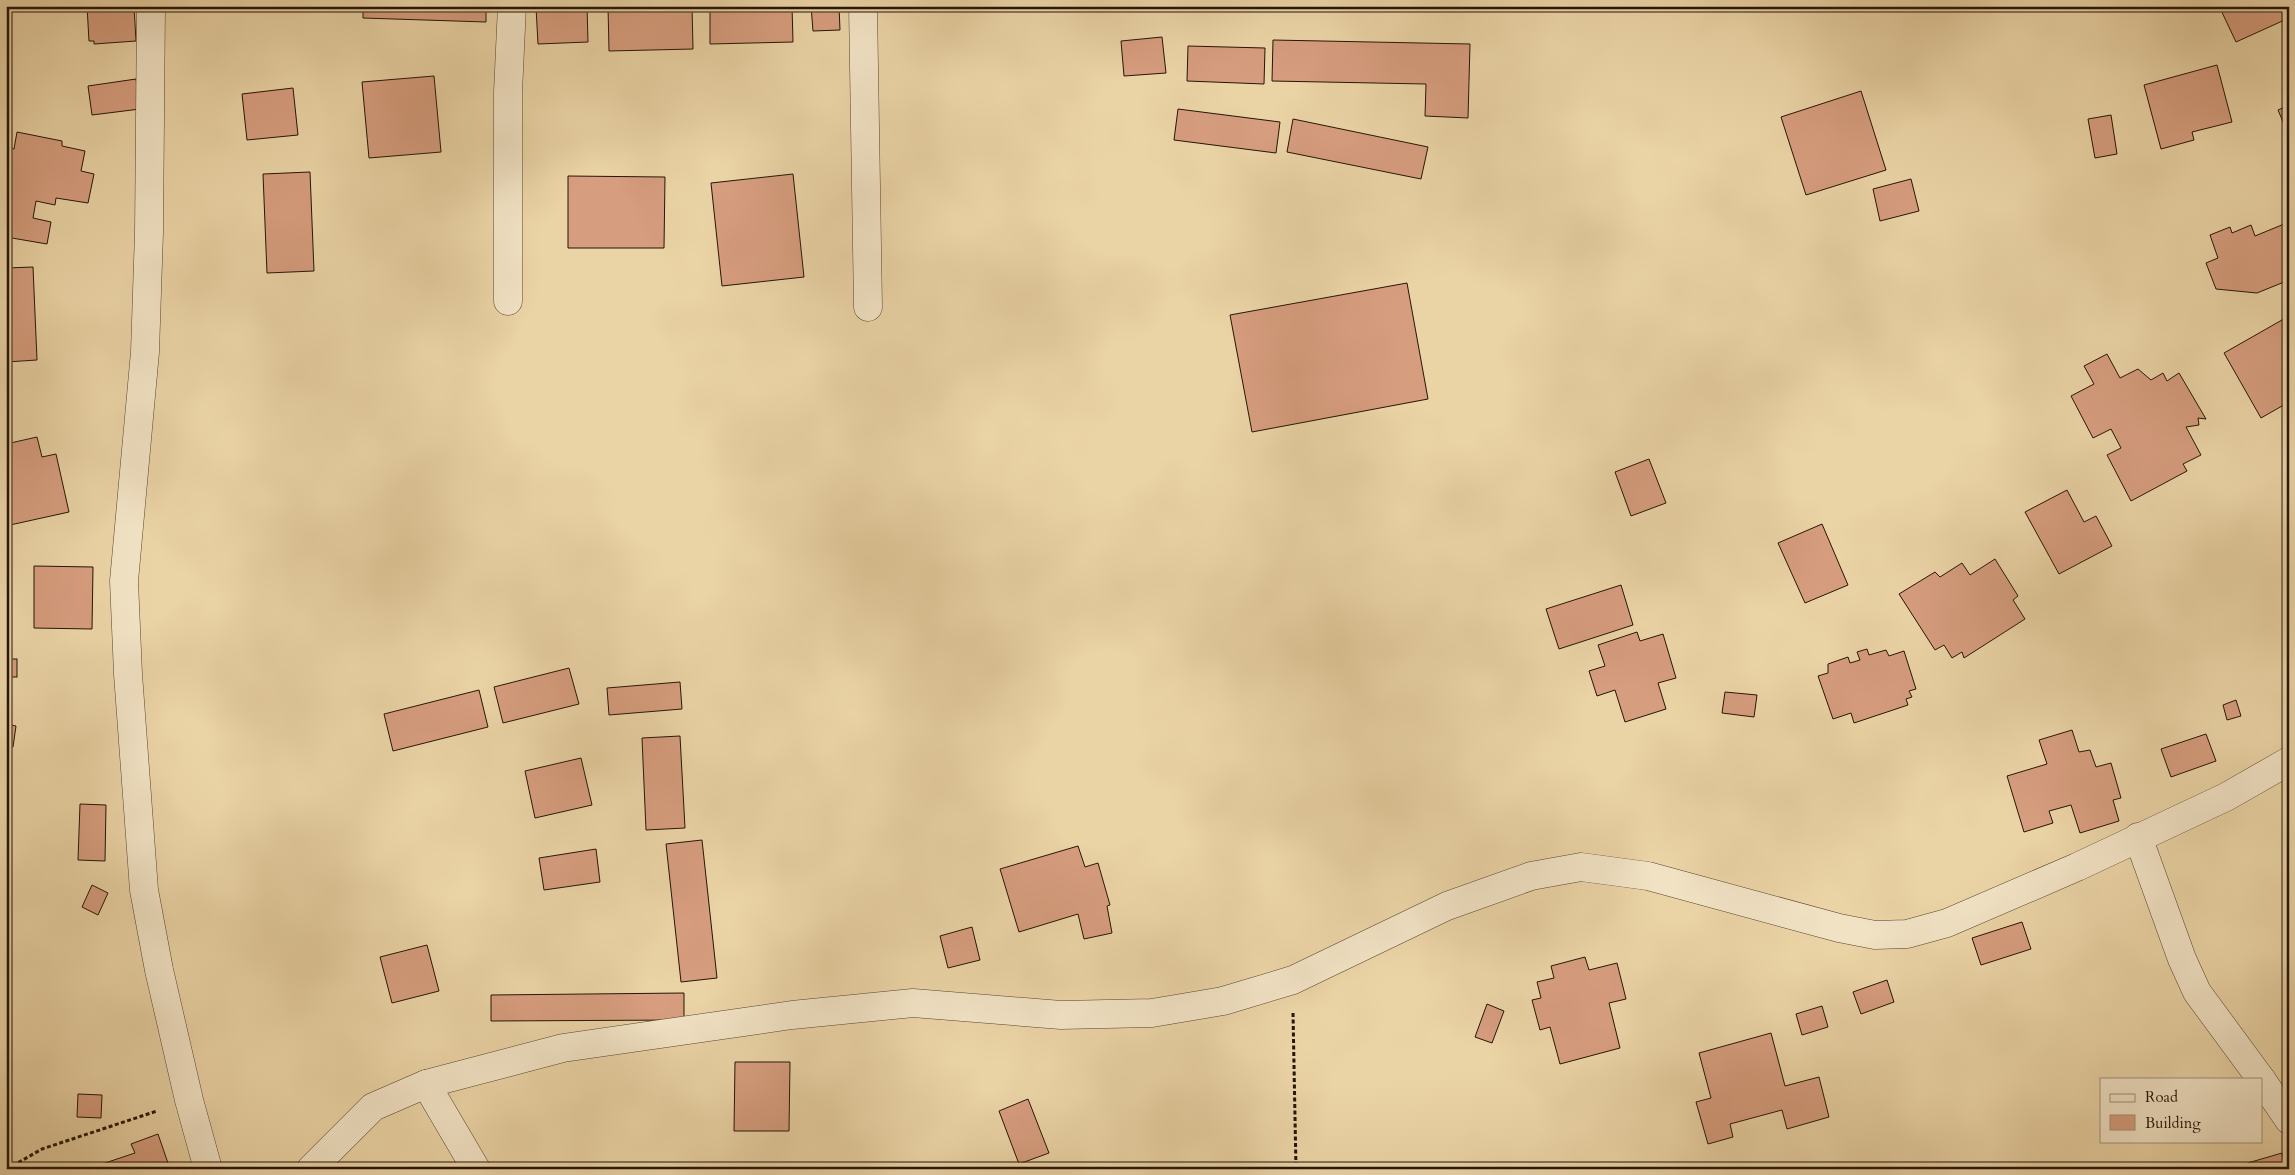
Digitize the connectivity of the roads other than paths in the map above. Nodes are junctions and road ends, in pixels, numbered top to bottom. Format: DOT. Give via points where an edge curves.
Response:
graph roads {
  1 [pos="151,6"];
  2 [pos="512,6"];
  3 [pos="863,6"];
  4 [pos="508,301"];
  5 [pos="868,307"];
  6 [pos="2289,761"];
  7 [pos="2138,837"];
  8 [pos="2260,1078"];
  9 [pos="2262,1080"];
  10 [pos="426,1084"];
  11 [pos="2289,1120"];
  12 [pos="208,1169"];
  13 [pos="311,1169"];
  14 [pos="476,1169"];
  1 -- 12 [label="street" via="149,232 144,352 124,581 128,674 144,890 189,1100"];
  2 -- 4 [label="street" via="508,92"];
  3 -- 5 [label="street"];
  6 -- 7 [label="street" via="2226,797"];
  7 -- 8 [label="street" via="2197,992"];
  7 -- 10 [label="street" via="1947,923 1907,934 1875,934 1838,928 1648,876 1581,866 1530,876 1447,906 1292,980 1223,1001 1152,1013 1060,1015 913,1003 792,1015 563,1048"];
  9 -- 11 [label="street"];
  10 -- 13 [label="street" via="373,1107"];
  10 -- 14 [label="street"];
}
